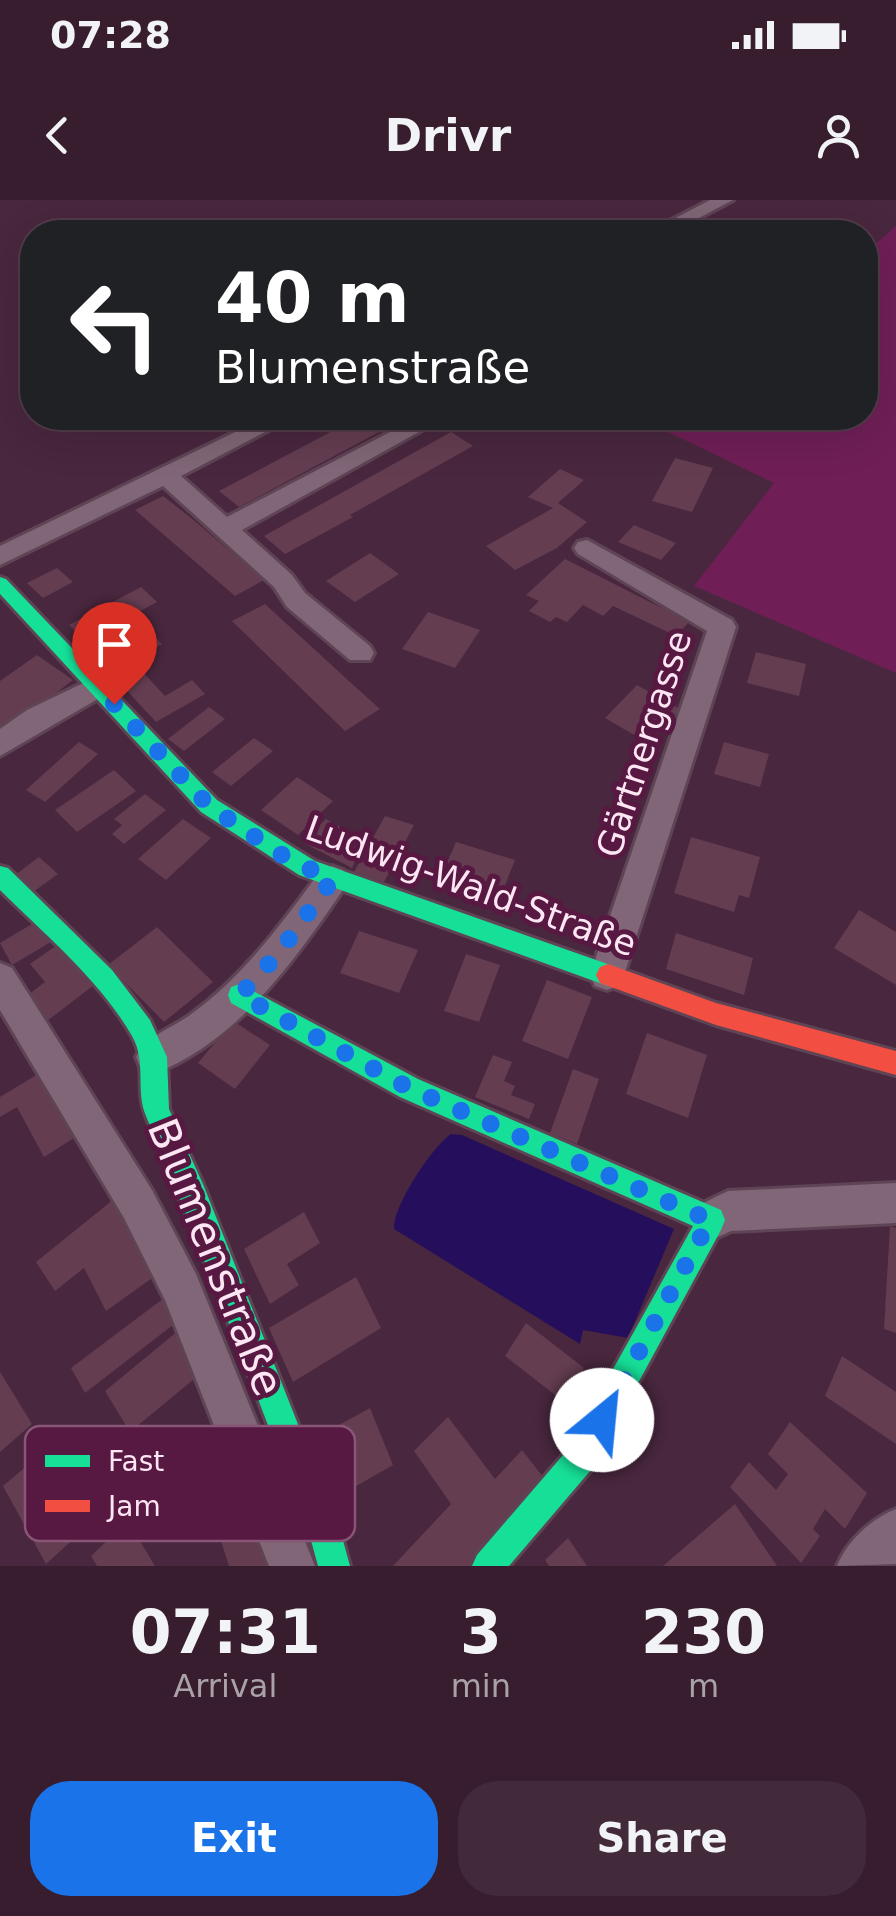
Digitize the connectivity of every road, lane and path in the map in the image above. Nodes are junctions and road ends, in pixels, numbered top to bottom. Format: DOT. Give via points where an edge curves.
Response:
graph roads {
  1 [pos="724,200"];
  2 [pos="683,220"];
  3 [pos="256,430"];
  4 [pos="410,430"];
  5 [pos="164,475"];
  6 [pos="226,528"];
  7 [pos="587,548"];
  8 [pos="0,556"];
  9 [pos="0,583"];
  10 [pos="360,653"];
  11 [pos="98,686"];
  12 [pos="0,745"];
  13 [pos="0,875"];
  14 [pos="332,880"];
  15 [pos="607,975"];
  16 [pos="0,980"];
  17 [pos="240,995"];
  18 [pos="154,1057"];
  19 [pos="896,1063"];
  20 [pos="896,1203"];
  21 [pos="710,1220"];
  22 [pos="235,1426"];
  23 [pos="284,1426"];
  24 [pos="282,1541"];
  25 [pos="327,1541"];
  26 [pos="292,1566"];
  27 [pos="334,1566"];
  28 [pos="488,1566"];
  1 -- 2 [label="street"];
  3 -- 5 [label="street"];
  4 -- 6 [label="street"];
  5 -- 6 [label="street"];
  5 -- 8 [label="street"];
  6 -- 10 [label="street"];
  7 -- 15 [label="street, Gärtnergasse" via="722,627"];
  9 -- 11 [label="street, Ludwig-Wald-Straße"];
  11 -- 12 [label="street"];
  11 -- 14 [label="street, Ludwig-Wald-Straße" via="209,806"];
  13 -- 18 [label="street, Blumenstraße" via="104,978"];
  14 -- 15 [label="street, Ludwig-Wald-Straße"];
  14 -- 17 [label="street"];
  15 -- 19 [label="street, Ludwig-Wald-Straße" via="716,1014"];
  16 -- 22 [label="street, Blumenstraße" via="121,1175 172,1272"];
  17 -- 18 [label="street"];
  17 -- 21 [label="street" via="409,1088"];
  18 -- 23 [label="street, Blumenstraße" via="156,1110"];
  20 -- 21 [label="street" via="728,1211"];
  21 -- 28 [label="street" via="580,1459"];
  24 -- 26 [label="street, Blumenstraße"];
  25 -- 27 [label="street, Blumenstraße"];
}
